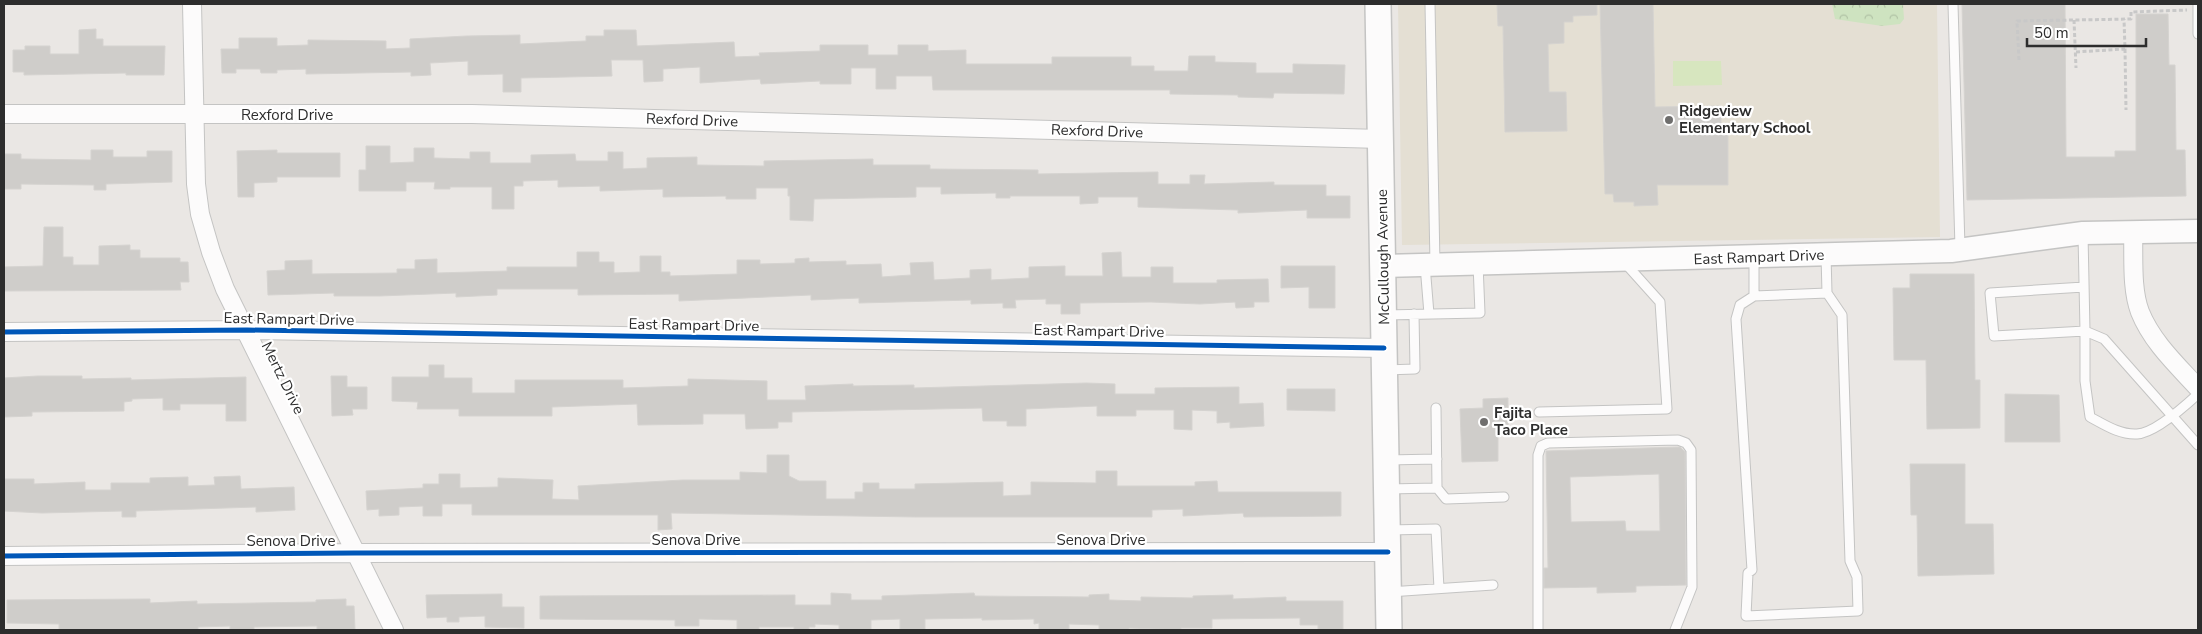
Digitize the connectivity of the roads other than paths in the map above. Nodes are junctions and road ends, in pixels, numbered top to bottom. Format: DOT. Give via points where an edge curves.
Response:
graph roads {
  1 [pos="192,4"];
  2 [pos="1378,4"];
  3 [pos="1430,4"];
  4 [pos="1953,4"];
  5 [pos="2198,4"];
  6 [pos="2198,10"];
  7 [pos="2198,34"];
  8 [pos="4,114"];
  9 [pos="194,115"];
  10 [pos="1381,139"];
  11 [pos="2198,231"];
  12 [pos="2133,232"];
  13 [pos="2083,233"];
  14 [pos="1960,250"];
  15 [pos="1826,254"];
  16 [pos="1754,256"];
  17 [pos="1623,261"];
  18 [pos="1478,264"];
  19 [pos="1430,265"];
  20 [pos="1383,266"];
  21 [pos="2084,287"];
  22 [pos="1827,292"];
  23 [pos="1754,296"];
  24 [pos="1414,314"];
  25 [pos="1430,314"];
  26 [pos="1384,315"];
  27 [pos="246,330"];
  28 [pos="2085,331"];
  29 [pos="4,332"];
  30 [pos="1384,359"];
  31 [pos="2198,388"];
  32 [pos="2198,394"];
  33 [pos="1436,408"];
  34 [pos="1540,412"];
  35 [pos="2173,417"];
  36 [pos="2198,445"];
  37 [pos="1437,459"];
  38 [pos="1386,460"];
  39 [pos="1437,488"];
  40 [pos="1387,489"];
  41 [pos="1504,497"];
  42 [pos="1388,541"];
  43 [pos="354,553"];
  44 [pos="4,556"];
  45 [pos="1493,585"];
  46 [pos="1439,589"];
  47 [pos="1389,592"];
  48 [pos="394,630"];
  49 [pos="1389,630"];
  50 [pos="1538,630"];
  51 [pos="1675,630"];
  1 -- 9 [label="street, Mertz Drive"];
  2 -- 10 [label="main road, McCullough Avenue"];
  3 -- 19 [label="lane"];
  4 -- 14 [label="lane"];
  5 -- 6 [label="lane"];
  6 -- 7 [label="lane"];
  8 -- 9 [label="street, Rexford Drive"];
  9 -- 10 [label="street, Rexford Drive" via="472,114"];
  9 -- 27 [label="street, Mertz Drive" via="200,214 225,289"];
  10 -- 20 [label="main road, McCullough Avenue"];
  11 -- 12 [label="street, East Rampart Drive"];
  12 -- 13 [label="street, East Rampart Drive"];
  12 -- 31 [label="street" via="2140,311 2154,338"];
  13 -- 14 [label="street, East Rampart Drive"];
  13 -- 21 [label="lane"];
  14 -- 15 [label="street, East Rampart Drive"];
  15 -- 16 [label="street, East Rampart Drive"];
  15 -- 22 [label="lane"];
  16 -- 17 [label="street, East Rampart Drive"];
  16 -- 23 [label="lane"];
  17 -- 18 [label="street, East Rampart Drive"];
  17 -- 34 [label="lane" via="1660,302 1667,409"];
  18 -- 19 [label="street, East Rampart Drive"];
  18 -- 25 [label="lane" via="1480,313"];
  19 -- 20 [label="street, East Rampart Drive"];
  19 -- 25 [label="lane"];
  20 -- 26 [label="main road, McCullough Avenue"];
  21 -- 28 [label="lane"];
  21 -- 28 [label="lane" via="1990,293 1994,336"];
  22 -- 23 [label="lane"];
  22 -- 23 [label="lane" via="1842,315 1850,561 1857,577 1858,611 1746,616 1748,573 1752,570 1736,319 1740,306"];
  24 -- 25 [label="lane"];
  24 -- 26 [label="lane"];
  24 -- 30 [label="lane" via="1415,368"];
  26 -- 30 [label="main road, McCullough Avenue"];
  27 -- 29 [label="street, East Rampart Drive"];
  27 -- 30 [label="street, East Rampart Drive"];
  27 -- 43 [label="street, Mertz Drive"];
  28 -- 35 [label="lane" via="2104,339"];
  28 -- 35 [label="lane" via="2085,381 2090,417 2112,430 2138,434"];
  30 -- 38 [label="main road, McCullough Avenue"];
  32 -- 35 [label="lane"];
  33 -- 37 [label="lane"];
  35 -- 36 [label="lane"];
  37 -- 38 [label="lane"];
  37 -- 39 [label="lane"];
  38 -- 40 [label="main road, McCullough Avenue"];
  39 -- 40 [label="lane"];
  39 -- 41 [label="lane" via="1446,499"];
  40 -- 42 [label="main road, McCullough Avenue"];
  42 -- 43 [label="street, Senova Drive"];
  42 -- 46 [label="lane" via="1436,529"];
  42 -- 47 [label="main road, McCullough Avenue"];
  43 -- 44 [label="street, Senova Drive"];
  43 -- 48 [label="street, Mertz Drive"];
  45 -- 46 [label="lane"];
  46 -- 47 [label="lane"];
  47 -- 49 [label="main road, McCullough Avenue"];
  50 -- 51 [label="lane" via="1538,455 1542,446 1548,443 1678,440 1691,450 1692,587"];
}
